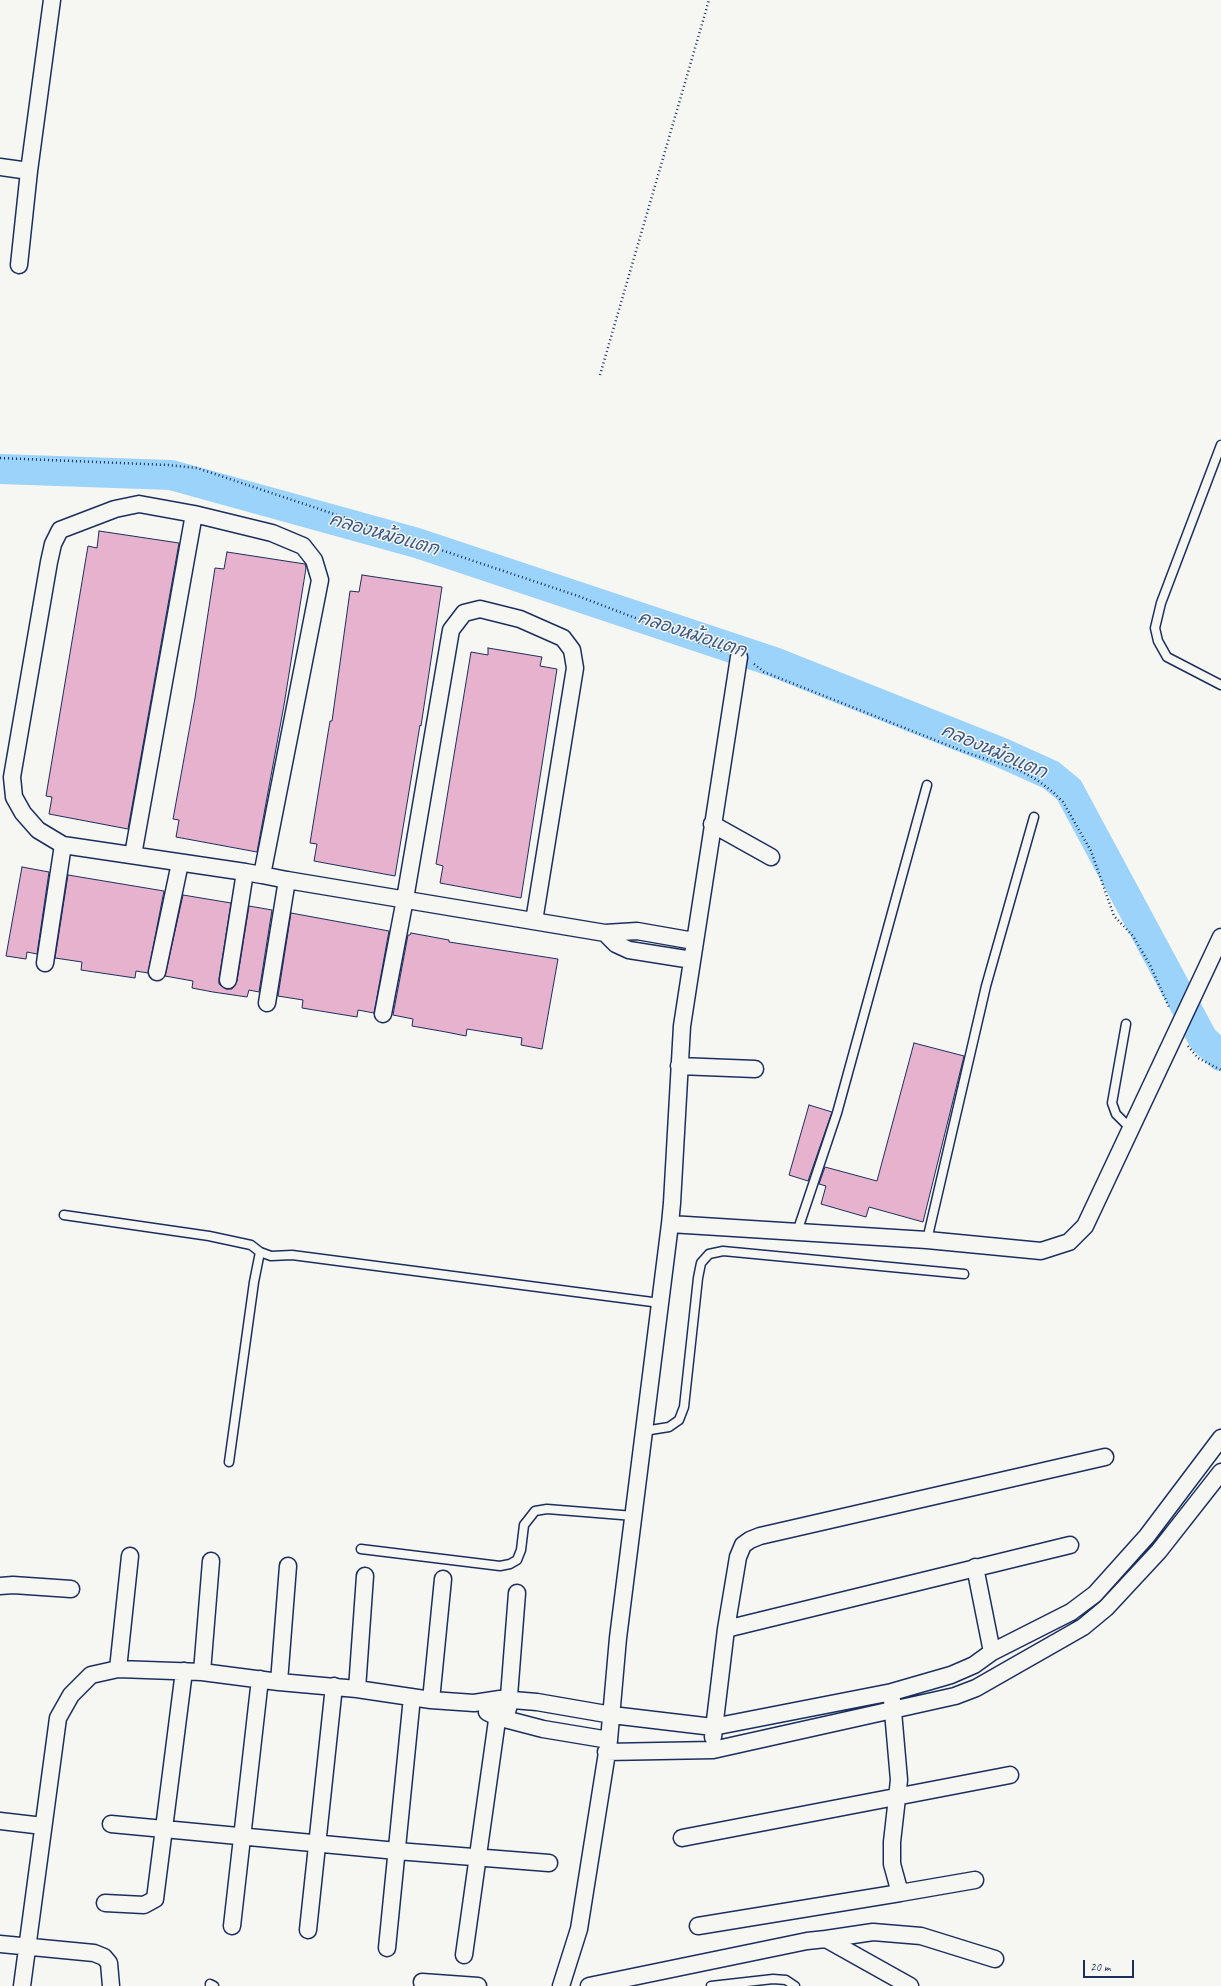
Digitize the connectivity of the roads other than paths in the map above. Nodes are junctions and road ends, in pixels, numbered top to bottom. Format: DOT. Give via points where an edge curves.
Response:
graph roads {
  1 [pos="52,0"];
  2 [pos="0,167"];
  3 [pos="29,171"];
  4 [pos="19,265"];
  5 [pos="1221,445"];
  6 [pos="194,514"];
  7 [pos="739,657"];
  8 [pos="1221,685"];
  9 [pos="928,785"];
  10 [pos="1034,817"];
  11 [pos="712,824"];
  12 [pos="63,845"];
  13 [pos="133,855"];
  14 [pos="771,857"];
  15 [pos="180,863"];
  16 [pos="245,872"];
  17 [pos="262,875"];
  18 [pos="287,880"];
  19 [pos="405,899"];
  20 [pos="534,921"];
  21 [pos="605,933"];
  22 [pos="1221,936"];
  23 [pos="694,941"];
  24 [pos="692,960"];
  25 [pos="45,963"];
  26 [pos="157,972"];
  27 [pos="228,980"];
  28 [pos="266,1003"];
  29 [pos="383,1014"];
  30 [pos="1126,1024"];
  31 [pos="679,1066"];
  32 [pos="755,1069"];
  33 [pos="1131,1130"];
  34 [pos="64,1215"];
  35 [pos="670,1224"];
  36 [pos="797,1232"];
  37 [pos="928,1240"];
  38 [pos="260,1252"];
  39 [pos="964,1274"];
  40 [pos="660,1303"];
  41 [pos="644,1431"];
  42 [pos="1221,1438"];
  43 [pos="1105,1457"];
  44 [pos="229,1462"];
  45 [pos="1221,1472"];
  46 [pos="634,1516"];
  47 [pos="1147,1536"];
  48 [pos="1070,1545"];
  49 [pos="361,1550"];
  50 [pos="1159,1551"];
  51 [pos="130,1556"];
  52 [pos="211,1561"];
  53 [pos="288,1566"];
  54 [pos="975,1567"];
  55 [pos="365,1576"];
  56 [pos="443,1579"];
  57 [pos="0,1586"];
  58 [pos="72,1589"];
  59 [pos="517,1593"];
  60 [pos="726,1630"];
  61 [pos="992,1652"];
  62 [pos="118,1669"];
  63 [pos="184,1671"];
  64 [pos="202,1672"];
  65 [pos="260,1679"];
  66 [pos="279,1682"];
  67 [pos="334,1686"];
  68 [pos="357,1689"];
  69 [pos="892,1692"];
  70 [pos="412,1697"];
  71 [pos="504,1699"];
  72 [pos="431,1700"];
  73 [pos="474,1703"];
  74 [pos="892,1710"];
  75 [pos="612,1715"];
  76 [pos="502,1718"];
  77 [pos="713,1727"];
  78 [pos="607,1746"];
  79 [pos="713,1750"];
  80 [pos="1010,1775"];
  81 [pos="897,1797"];
  82 [pos="0,1821"];
  83 [pos="111,1824"];
  84 [pos="43,1826"];
  85 [pos="164,1828"];
  86 [pos="242,1835"];
  87 [pos="682,1838"];
  88 [pos="317,1843"];
  89 [pos="397,1851"];
  90 [pos="477,1858"];
  91 [pos="549,1863"];
  92 [pos="975,1880"];
  93 [pos="900,1893"];
  94 [pos="105,1903"];
  95 [pos="232,1926"];
  96 [pos="698,1926"];
  97 [pos="308,1930"];
  98 [pos="826,1939"];
  99 [pos="0,1944"];
  100 [pos="27,1947"];
  101 [pos="386,1948"];
  102 [pos="464,1955"];
  103 [pos="995,1959"];
  104 [pos="422,1982"];
  105 [pos="22,1986"];
  106 [pos="111,1986"];
  107 [pos="478,1986"];
  108 [pos="562,1986"];
  109 [pos="589,1986"];
  110 [pos="710,1986"];
  111 [pos="795,1986"];
  112 [pos="910,1986"];
  1 -- 3 [label="street"];
  2 -- 3 [label="street"];
  3 -- 4 [label="street"];
  5 -- 8 [label="lane" via="1161,603 1154,628 1167,657"];
  6 -- 12 [label="street" via="139,504 115,509 60,530 53,544 12,777 14,797 23,813 38,830"];
  6 -- 13 [label="street"];
  6 -- 17 [label="street" via="272,533 303,546 314,560 320,580"];
  7 -- 11 [label="street"];
  9 -- 36 [label="lane" via="837,1113"];
  10 -- 37 [label="lane" via="986,986"];
  11 -- 14 [label="street"];
  11 -- 23 [label="street"];
  12 -- 13 [label="street"];
  12 -- 25 [label="street"];
  13 -- 15 [label="street"];
  15 -- 16 [label="street"];
  15 -- 26 [label="street"];
  16 -- 17 [label="street"];
  16 -- 27 [label="street"];
  17 -- 18 [label="street"];
  18 -- 19 [label="street"];
  18 -- 28 [label="street"];
  19 -- 20 [label="street"];
  19 -- 20 [label="street" via="450,630 464,613 480,609 520,620 563,638 572,650 576,668"];
  19 -- 29 [label="street"];
  20 -- 21 [label="street"];
  21 -- 23 [label="street" via="637,931"];
  21 -- 24 [label="street" via="616,944 629,950"];
  22 -- 33 [label="street"];
  23 -- 24 [label="street"];
  24 -- 31 [label="street"];
  30 -- 33 [label="lane" via="1112,1103 1116,1114"];
  31 -- 32 [label="street" via="728,1070"];
  31 -- 35 [label="street"];
  33 -- 37 [label="street" via="1085,1226 1069,1242 1041,1251"];
  34 -- 38 [label="lane" via="209,1236 251,1245"];
  35 -- 36 [label="street"];
  35 -- 40 [label="street"];
  36 -- 37 [label="street"];
  38 -- 40 [label="lane" via="271,1256 292,1255"];
  38 -- 44 [label="lane"];
  39 -- 41 [label="lane" via="723,1251 709,1254 702,1262 698,1278 684,1407 679,1420 669,1427"];
  40 -- 41 [label="street"];
  41 -- 46 [label="street"];
  42 -- 47 [label="street"];
  43 -- 60 [label="street" via="750,1540 743,1545 738,1557"];
  45 -- 50 [label="street"];
  46 -- 49 [label="lane" via="546,1509 535,1511 524,1525 517,1560 500,1566"];
  46 -- 75 [label="street" via="618,1638"];
  47 -- 50 [label="street"];
  47 -- 61 [label="street" via="1095,1594 1071,1612"];
  48 -- 54 [label="street"];
  50 -- 74 [label="street" via="1106,1608 1083,1627 976,1688 955,1696"];
  51 -- 62 [label="street"];
  52 -- 64 [label="street"];
  53 -- 66 [label="street"];
  54 -- 60 [label="street"];
  54 -- 61 [label="street"];
  55 -- 68 [label="street"];
  56 -- 72 [label="street"];
  57 -- 58 [label="street"];
  59 -- 71 [label="street"];
  60 -- 77 [label="street"];
  61 -- 69 [label="street" via="974,1665 952,1675"];
  62 -- 63 [label="street"];
  62 -- 84 [label="street" via="92,1675 72,1695 58,1718"];
  63 -- 64 [label="street"];
  63 -- 85 [label="street"];
  64 -- 65 [label="street"];
  65 -- 66 [label="street"];
  65 -- 86 [label="street"];
  66 -- 67 [label="street"];
  67 -- 68 [label="street"];
  67 -- 88 [label="street"];
  68 -- 70 [label="street"];
  69 -- 74 [label="street"];
  69 -- 77 [label="street"];
  70 -- 72 [label="street"];
  70 -- 89 [label="street"];
  71 -- 73 [label="street"];
  71 -- 75 [label="street"];
  71 -- 76 [label="street"];
  72 -- 73 [label="street"];
  73 -- 76 [label="street"];
  74 -- 79 [label="street"];
  74 -- 81 [label="street" via="898,1751"];
  75 -- 77 [label="street"];
  75 -- 78 [label="street"];
  76 -- 78 [label="street"];
  76 -- 90 [label="street"];
  77 -- 79 [label="street"];
  78 -- 79 [label="street"];
  78 -- 108 [label="street" via="579,1929"];
  80 -- 81 [label="street"];
  81 -- 87 [label="street"];
  81 -- 93 [label="street" via="892,1864"];
  82 -- 84 [label="street"];
  83 -- 85 [label="street"];
  84 -- 100 [label="street"];
  85 -- 86 [label="street"];
  85 -- 94 [label="street" via="155,1899 144,1905"];
  86 -- 88 [label="street"];
  86 -- 95 [label="street"];
  88 -- 89 [label="street"];
  88 -- 97 [label="street"];
  89 -- 90 [label="street"];
  89 -- 101 [label="street"];
  90 -- 91 [label="street"];
  90 -- 102 [label="street"];
  92 -- 93 [label="street"];
  93 -- 96 [label="street"];
  98 -- 103 [label="street" via="873,1932 921,1936"];
  98 -- 109 [label="street"];
  98 -- 112 [label="street"];
  99 -- 100 [label="street"];
  100 -- 105 [label="street"];
  100 -- 106 [label="street" via="94,1953 104,1957 110,1963"];
  104 -- 107 [label="street"];
  110 -- 111 [label="lane" via="773,1979 786,1980"];
}
